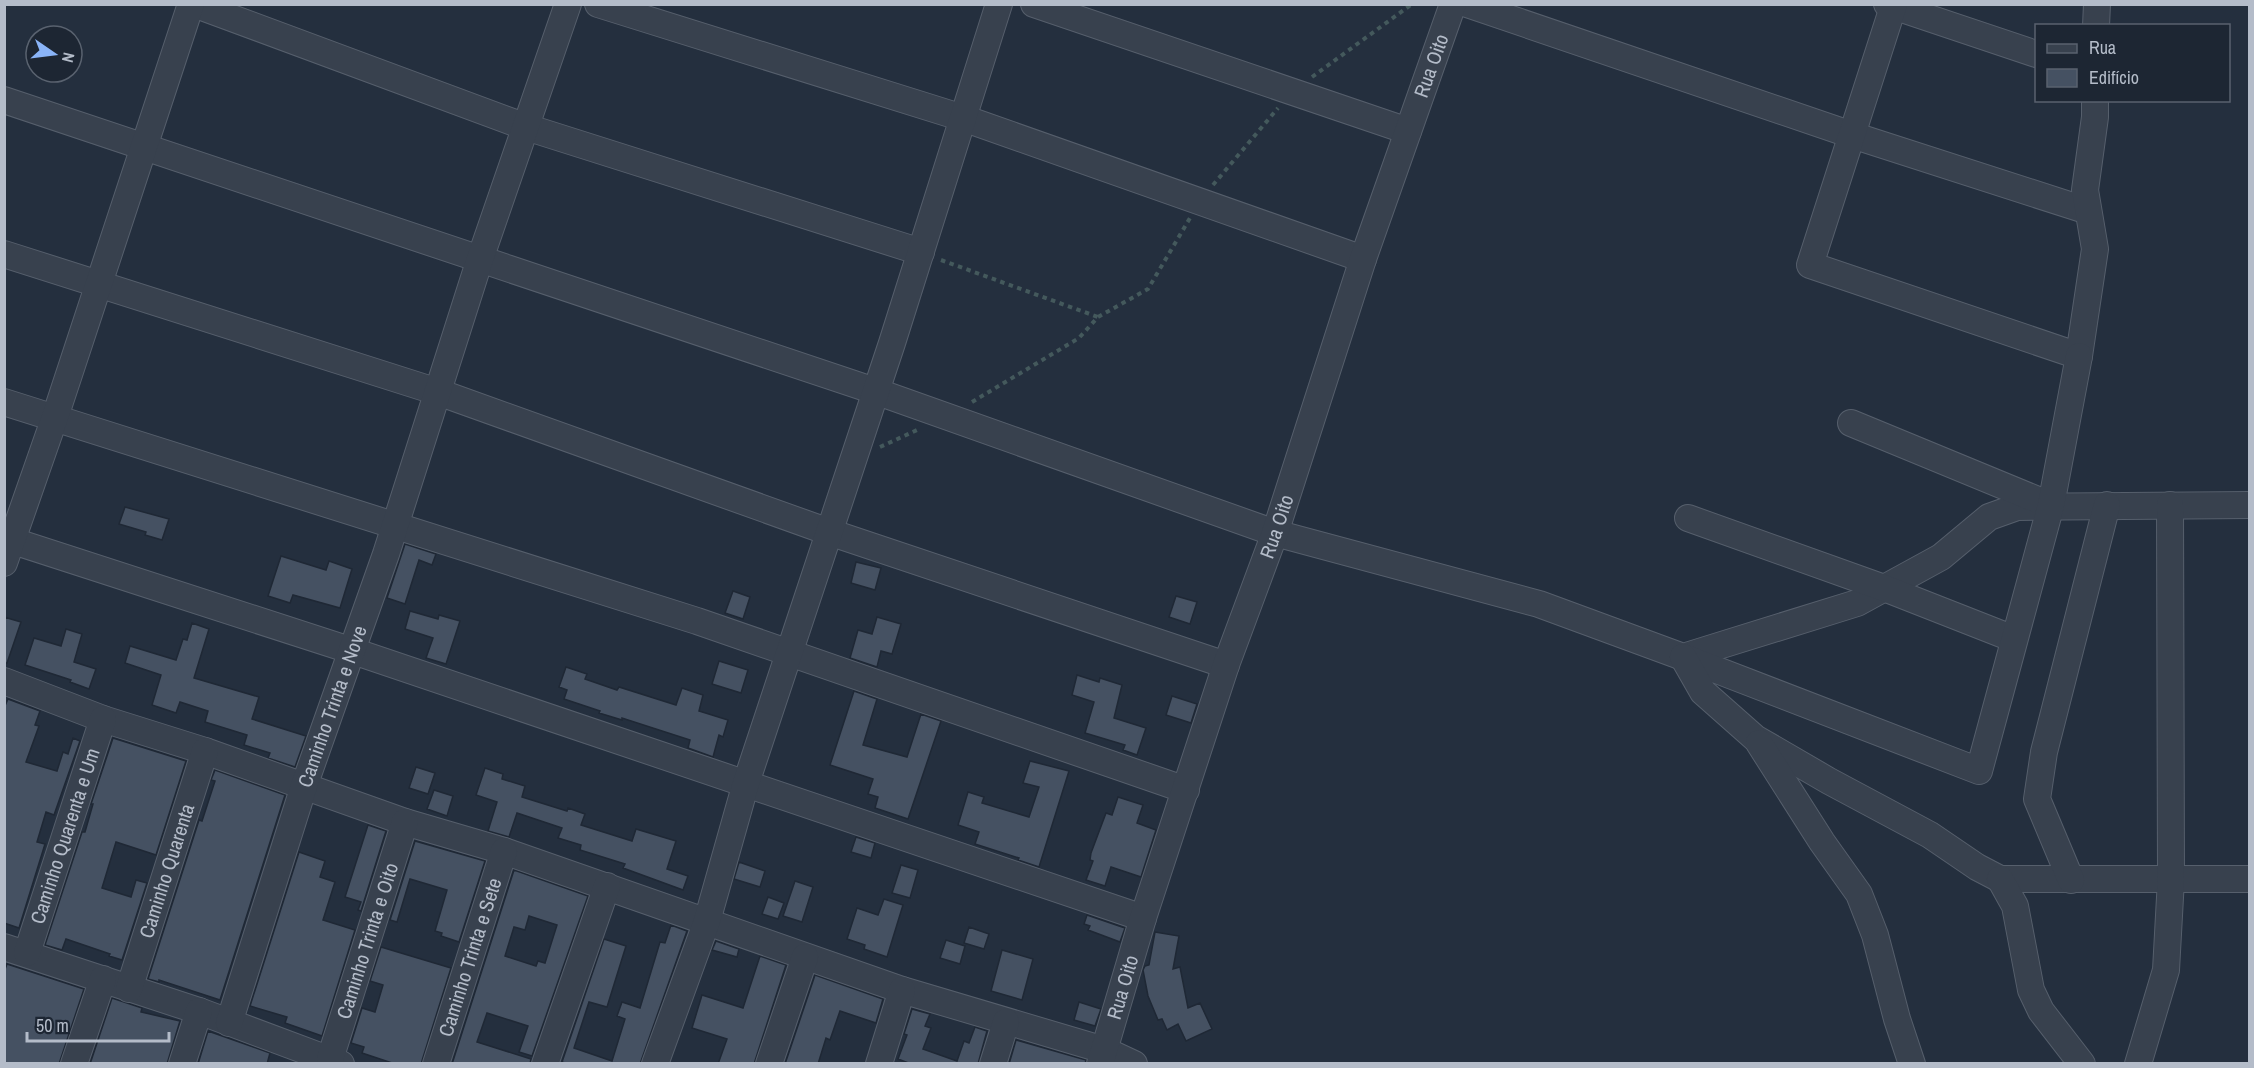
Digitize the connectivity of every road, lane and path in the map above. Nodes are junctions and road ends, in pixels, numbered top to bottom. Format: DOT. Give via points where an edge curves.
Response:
graph roads {
  1 [pos="193,4"];
  2 [pos="568,4"];
  3 [pos="598,4"];
  4 [pos="999,4"];
  5 [pos="1034,4"];
  6 [pos="1412,4"];
  7 [pos="1453,4"];
  8 [pos="1467,4"];
  9 [pos="2097,4"];
  10 [pos="1891,5"];
  11 [pos="2096,24"];
  12 [pos="2035,53"];
  13 [pos="1292,92"];
  14 [pos="4,100"];
  15 [pos="2095,102"];
  16 [pos="963,118"];
  17 [pos="526,127"];
  18 [pos="1408,131"];
  19 [pos="1852,135"];
  20 [pos="144,148"];
  21 [pos="1211,187"];
  22 [pos="2088,211"];
  23 [pos="1192,214"];
  24 [pos="921,252"];
  25 [pos="4,254"];
  26 [pos="480,259"];
  27 [pos="1363,259"];
  28 [pos="98,285"];
  29 [pos="1098,317"];
  30 [pos="2079,356"];
  31 [pos="875,391"];
  32 [pos="438,392"];
  33 [pos="4,402"];
  34 [pos="55,417"];
  35 [pos="946,417"];
  36 [pos="1851,423"];
  37 [pos="852,459"];
  38 [pos="2250,504"];
  39 [pos="2107,505"];
  40 [pos="2170,505"];
  41 [pos="2051,506"];
  42 [pos="1688,518"];
  43 [pos="396,527"];
  44 [pos="829,532"];
  45 [pos="1275,533"];
  46 [pos="7,547"];
  47 [pos="1884,588"];
  48 [pos="2014,639"];
  49 [pos="353,651"];
  50 [pos="791,654"];
  51 [pos="1683,657"];
  52 [pos="1226,665"];
  53 [pos="5,684"];
  54 [pos="103,719"];
  55 [pos="1755,738"];
  56 [pos="205,751"];
  57 [pos="746,783"];
  58 [pos="304,786"];
  59 [pos="1186,790"];
  60 [pos="405,822"];
  61 [pos="504,851"];
  62 [pos="2000,879"];
  63 [pos="2171,879"];
  64 [pos="2250,879"];
  65 [pos="2071,880"];
  66 [pos="607,886"];
  67 [pos="1143,918"];
  68 [pos="707,921"];
  69 [pos="16,950"];
  70 [pos="805,957"];
  71 [pos="103,979"];
  72 [pos="129,988"];
  73 [pos="902,990"];
  74 [pos="199,1011"];
  75 [pos="1006,1022"];
  76 [pos="229,1023"];
  77 [pos="300,1056"];
  78 [pos="1102,1057"];
  79 [pos="335,1061"];
  80 [pos="74,1064"];
  81 [pos="182,1064"];
  82 [pos="436,1064"];
  83 [pos="545,1064"];
  84 [pos="656,1064"];
  85 [pos="769,1064"];
  86 [pos="879,1064"];
  87 [pos="993,1064"];
  88 [pos="1134,1064"];
  89 [pos="1912,1064"];
  90 [pos="2082,1064"];
  91 [pos="2138,1064"];
  1 -- 17 [label="street"];
  1 -- 20 [label="street"];
  2 -- 17 [label="street, Caminho Trinta e Nove"];
  3 -- 16 [label="street"];
  4 -- 16 [label="street"];
  5 -- 13 [label="street"];
  6 -- 13 [label="path"];
  7 -- 18 [label="street, Rua Oito"];
  8 -- 19 [label="street"];
  9 -- 11 [label="street"];
  10 -- 12 [label="street"];
  10 -- 19 [label="street"];
  13 -- 18 [label="street"];
  13 -- 21 [label="path"];
  14 -- 20 [label="street"];
  15 -- 22 [label="street" via="2085,190"];
  16 -- 24 [label="street"];
  16 -- 27 [label="street"];
  17 -- 24 [label="street"];
  17 -- 26 [label="street, Caminho Trinta e Nove"];
  18 -- 27 [label="street, Rua Oito"];
  19 -- 22 [label="street"];
  19 -- 30 [label="street" via="1810,265"];
  20 -- 26 [label="street"];
  20 -- 28 [label="street"];
  22 -- 30 [label="street" via="2095,249"];
  23 -- 29 [label="path" via="1148,289"];
  24 -- 29 [label="path"];
  24 -- 31 [label="street"];
  25 -- 28 [label="street"];
  26 -- 31 [label="street"];
  26 -- 32 [label="street, Caminho Trinta e Nove"];
  27 -- 45 [label="street, Rua Oito"];
  28 -- 32 [label="street"];
  28 -- 34 [label="street"];
  29 -- 35 [label="path" via="1079,338"];
  30 -- 41 [label="street"];
  31 -- 35 [label="street"];
  31 -- 37 [label="street"];
  32 -- 43 [label="street, Caminho Trinta e Nove"];
  32 -- 44 [label="street"];
  33 -- 34 [label="street"];
  34 -- 43 [label="street"];
  34 -- 46 [label="street"];
  35 -- 37 [label="path"];
  35 -- 45 [label="street"];
  36 -- 41 [label="street"];
  37 -- 44 [label="street"];
  38 -- 40 [label="street"];
  39 -- 40 [label="street"];
  39 -- 41 [label="street"];
  39 -- 65 [label="street" via="2044,752 2037,799"];
  40 -- 63 [label="street"];
  41 -- 47 [label="street" via="2017,507 1989,517 1941,557"];
  41 -- 48 [label="street"];
  42 -- 47 [label="street"];
  43 -- 49 [label="street, Caminho Trinta e Nove"];
  43 -- 50 [label="street"];
  44 -- 50 [label="street"];
  44 -- 52 [label="street"];
  45 -- 51 [label="street" via="1539,604"];
  45 -- 52 [label="street, Rua Oito"];
  46 -- 49 [label="street"];
  47 -- 48 [label="street"];
  47 -- 51 [label="street" via="1857,603"];
  48 -- 51 [label="street" via="1979,771"];
  49 -- 57 [label="street"];
  49 -- 58 [label="street, Caminho Trinta e Nove"];
  50 -- 57 [label="street"];
  50 -- 59 [label="street"];
  51 -- 55 [label="street" via="1703,692"];
  52 -- 59 [label="street, Rua Oito"];
  53 -- 54 [label="street"];
  54 -- 56 [label="street"];
  54 -- 69 [label="street, Caminho Quarenta e Um"];
  55 -- 62 [label="street" via="1930,835"];
  55 -- 89 [label="street" via="1859,894 1875,935"];
  56 -- 58 [label="street"];
  56 -- 72 [label="street, Caminho Quarenta"];
  57 -- 67 [label="street"];
  57 -- 68 [label="street"];
  58 -- 60 [label="street"];
  58 -- 76 [label="street, Caminho Trinta e Nove"];
  59 -- 67 [label="street, Rua Oito"];
  60 -- 61 [label="street"];
  60 -- 79 [label="street, Caminho Trinta e Oito"];
  61 -- 66 [label="street"];
  61 -- 82 [label="street, Caminho Trinta e Sete"];
  62 -- 65 [label="street"];
  62 -- 90 [label="street" via="2015,906 2031,990 2040,1011"];
  63 -- 64 [label="street"];
  63 -- 65 [label="street"];
  63 -- 91 [label="street" via="2166,970"];
  66 -- 68 [label="street"];
  66 -- 83 [label="street"];
  67 -- 78 [label="street, Rua Oito"];
  68 -- 70 [label="street"];
  68 -- 84 [label="street"];
  69 -- 71 [label="street"];
  70 -- 73 [label="street"];
  70 -- 85 [label="street"];
  71 -- 72 [label="street"];
  71 -- 80 [label="street"];
  72 -- 74 [label="street"];
  73 -- 75 [label="street"];
  73 -- 86 [label="street"];
  74 -- 76 [label="street"];
  74 -- 81 [label="street"];
  75 -- 78 [label="street"];
  75 -- 87 [label="street"];
  76 -- 77 [label="street"];
  77 -- 79 [label="street"];
  78 -- 88 [label="street"];
}
